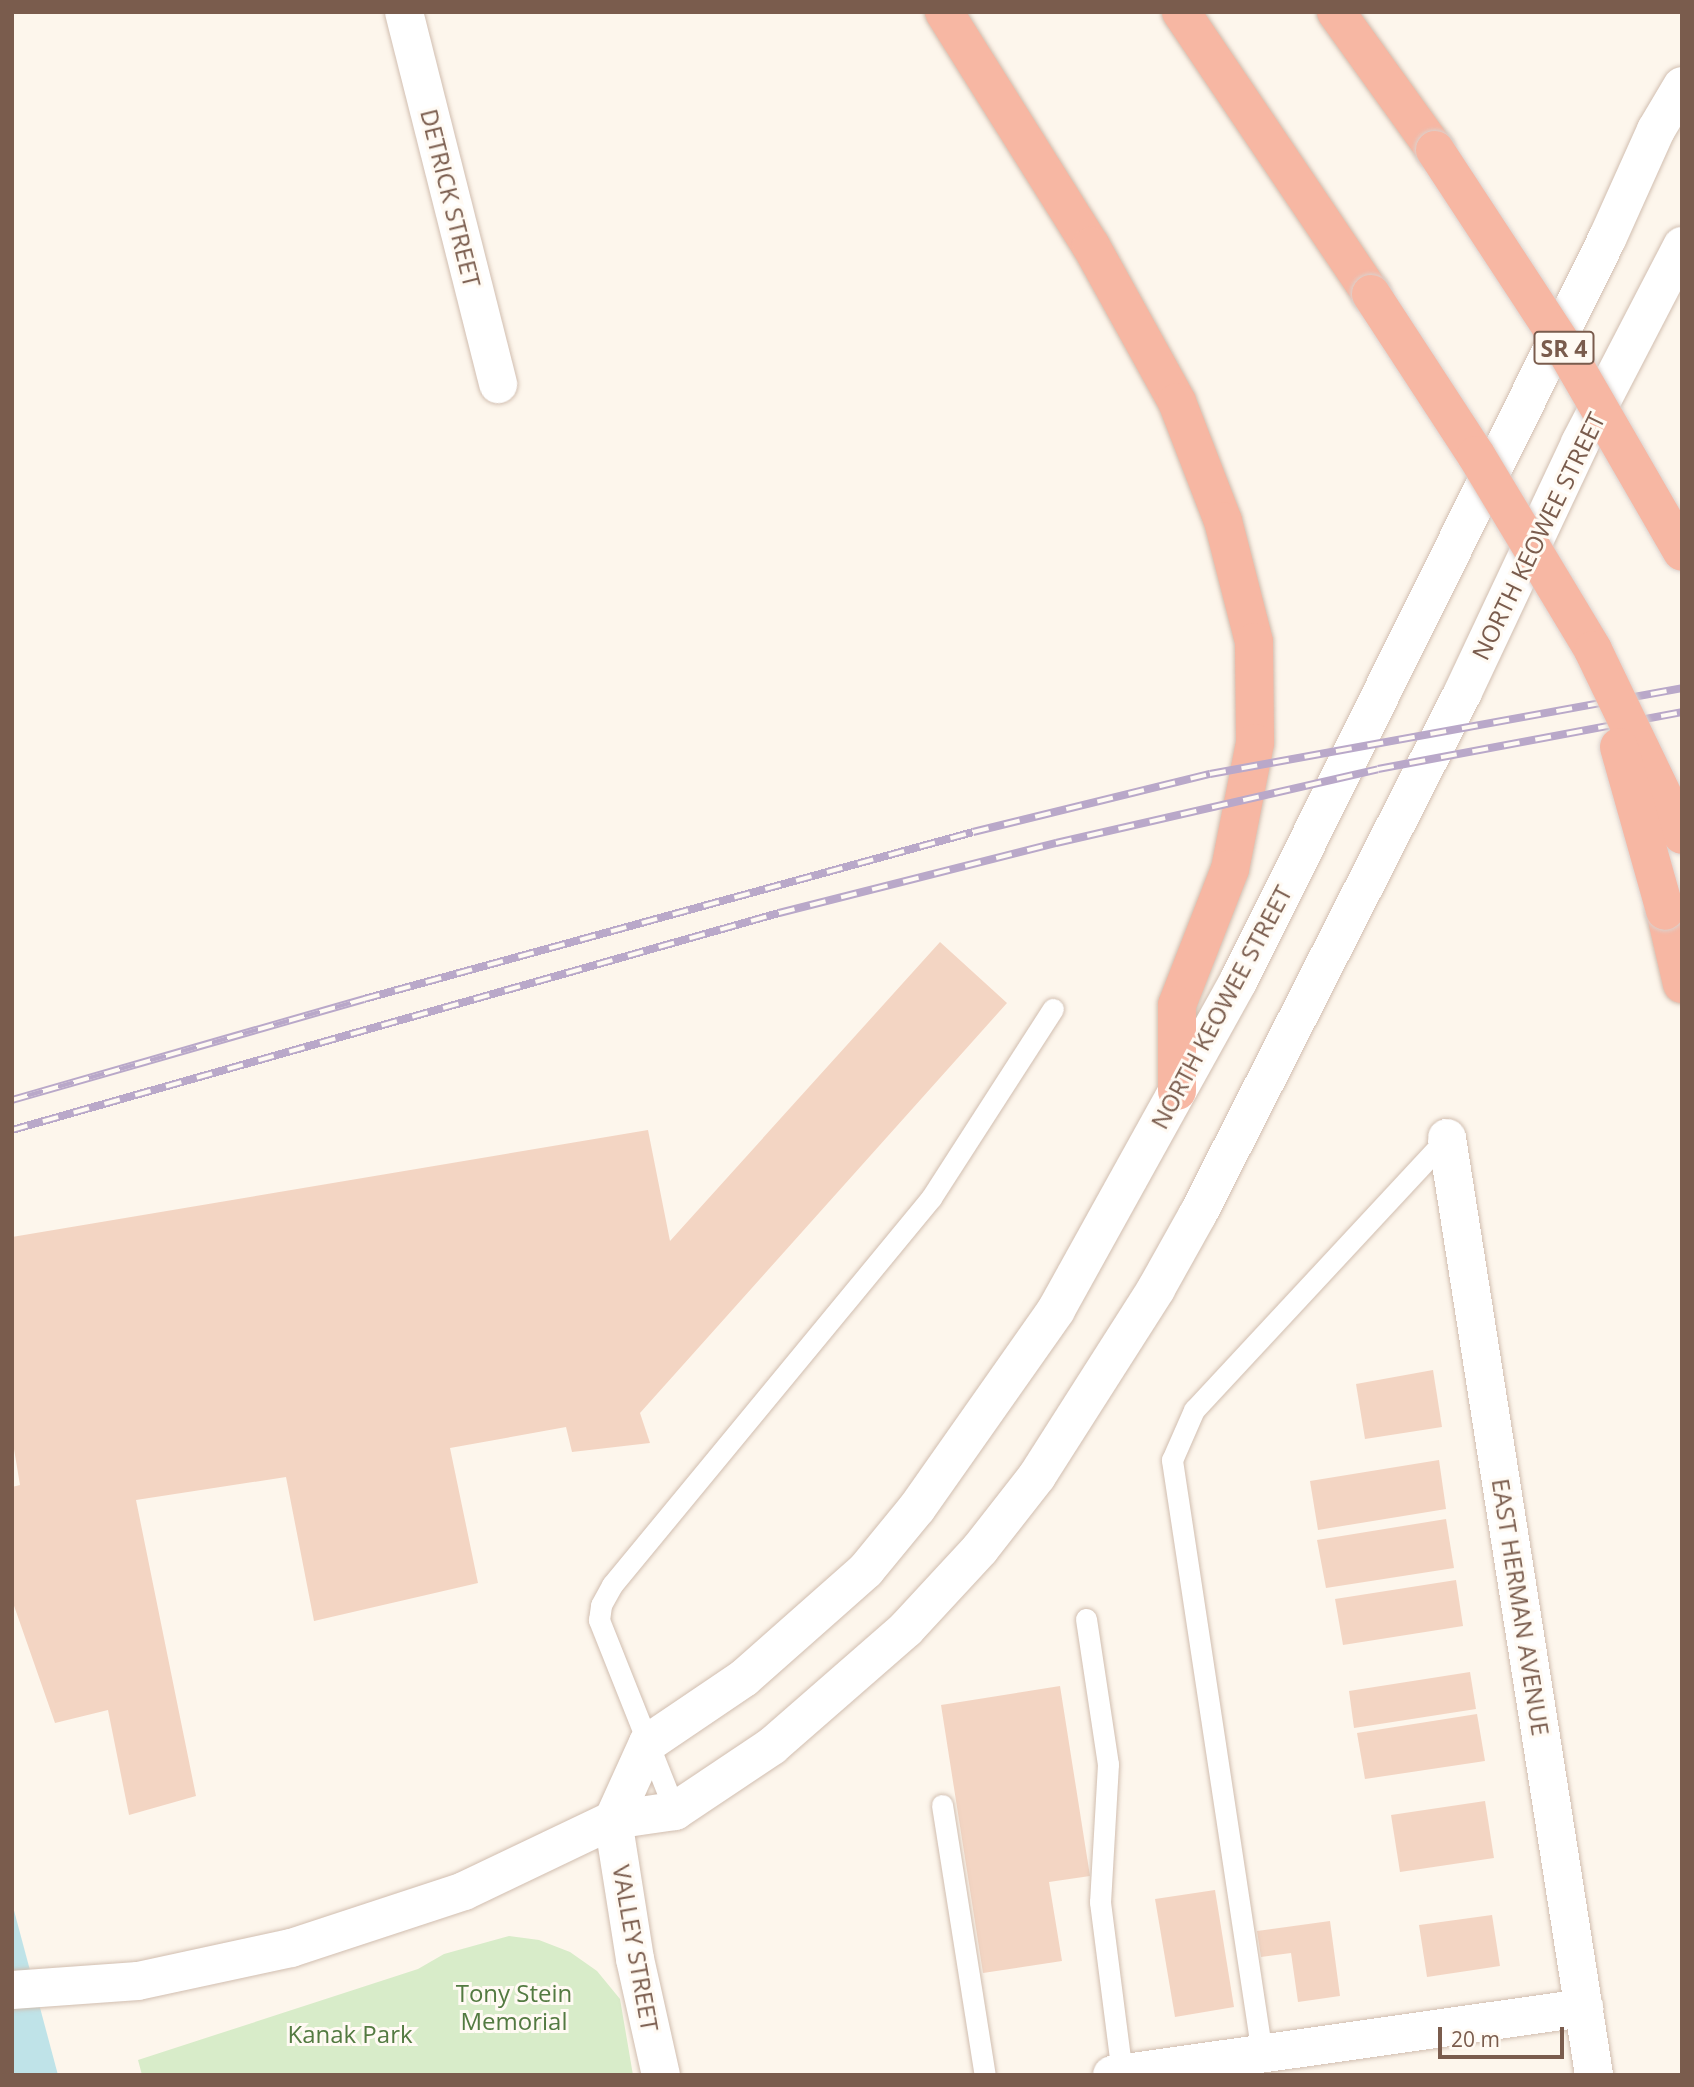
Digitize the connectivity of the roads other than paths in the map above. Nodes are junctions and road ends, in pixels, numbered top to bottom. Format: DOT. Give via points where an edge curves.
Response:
graph roads {
  1 [pos="404,12"];
  2 [pos="944,12"];
  3 [pos="1181,12"];
  4 [pos="1336,12"];
  5 [pos="1682,86"];
  6 [pos="1682,246"];
  7 [pos="498,384"];
  8 [pos="1682,552"];
  9 [pos="1593,650"];
  10 [pos="1682,835"];
  11 [pos="1682,984"];
  12 [pos="1053,1009"];
  13 [pos="1177,1091"];
  14 [pos="1447,1138"];
  15 [pos="1086,1619"];
  16 [pos="648,1743"];
  17 [pos="942,1805"];
  18 [pos="675,1811"];
  19 [pos="613,1820"];
  20 [pos="12,1990"];
  21 [pos="1584,2008"];
  22 [pos="1262,2054"];
  23 [pos="1164,2071"];
  24 [pos="1117,2074"];
  25 [pos="661,2075"];
  26 [pos="985,2075"];
  27 [pos="1594,2075"];
  1 -- 7 [label="main road, DETRICK STREET"];
  2 -- 13 [label="highway" via="1091,246 1177,402 1223,521 1254,642 1255,743 1230,869 1177,1005"];
  3 -- 9 [label="highway, bridge" via="1476,455"];
  4 -- 8 [label="highway, SR 4, bridge" via="1435,150 1565,349"];
  5 -- 13 [label="main road, NORTH KEOWEE STREET" via="1656,130 1244,970"];
  6 -- 18 [label="main road, NORTH KEOWEE STREET" via="1580,443 1463,692 1198,1214 1037,1476 980,1549 906,1629 772,1746"];
  9 -- 10 [label="highway, bridge"];
  9 -- 11 [label="highway, bridge"];
  12 -- 16 [label="lane" via="931,1198 612,1585 599,1620"];
  13 -- 16 [label="main road, NORTH KEOWEE STREET" via="1056,1310 917,1508 866,1570 807,1625 744,1678"];
  14 -- 21 [label="main road, EAST HERMAN AVENUE"];
  14 -- 22 [label="lane" via="1194,1410 1172,1460"];
  15 -- 24 [label="lane" via="1108,1764 1100,1902"];
  16 -- 18 [label="lane"];
  16 -- 19 [label="main road"];
  17 -- 26 [label="lane"];
  18 -- 19 [label="main road, NORTH KEOWEE STREET"];
  19 -- 20 [label="main road, NORTH KEOWEE STREET" via="464,1891 291,1948 138,1981"];
  19 -- 25 [label="main road, VALLEY STREET" via="635,1959"];
  21 -- 22 [label="main road"];
  21 -- 27 [label="main road, EAST HERMAN AVENUE"];
  22 -- 23 [label="main road"];
  23 -- 24 [label="main road"];
}
